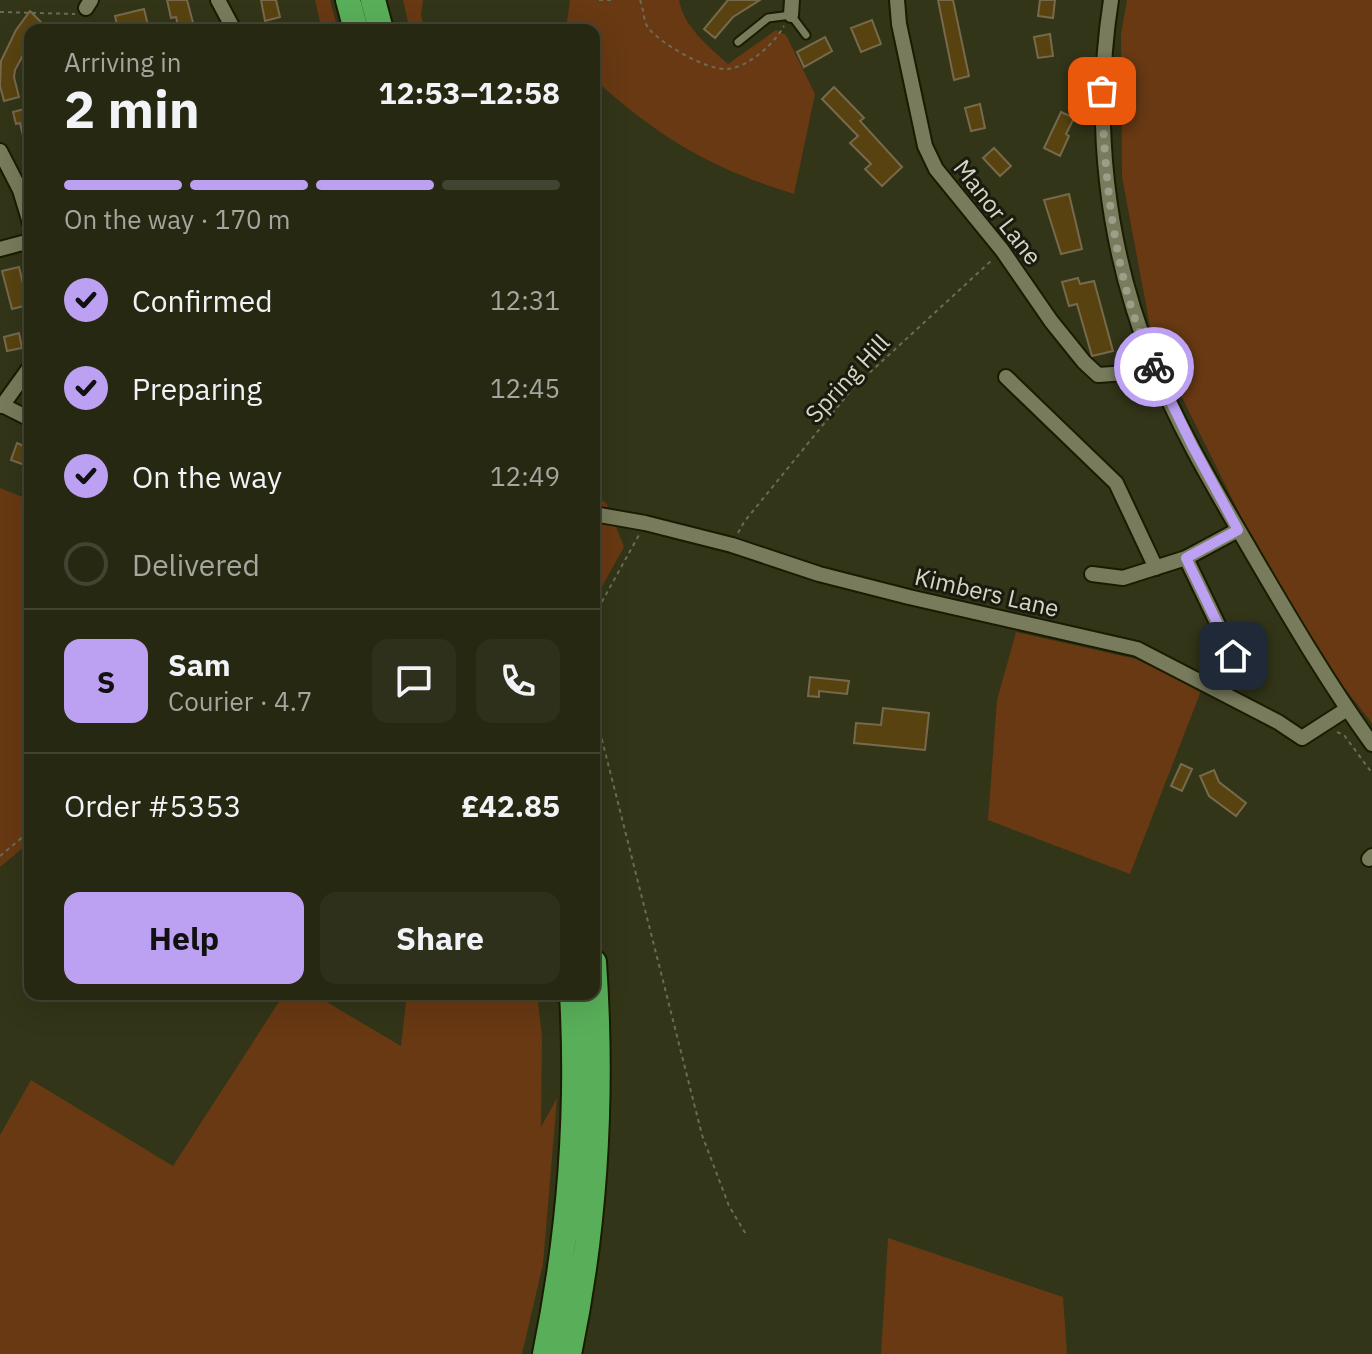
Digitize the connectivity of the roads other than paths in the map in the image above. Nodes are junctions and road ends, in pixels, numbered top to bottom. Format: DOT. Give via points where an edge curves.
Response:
graph roads {
  1 [pos="218,0"];
  2 [pos="348,0"];
  3 [pos="373,0"];
  4 [pos="385,0"];
  5 [pos="897,0"];
  6 [pos="1111,0"];
  7 [pos="792,8"];
  8 [pos="231,24"];
  9 [pos="354,24"];
  10 [pos="379,24"];
  11 [pos="387,24"];
  12 [pos="806,35"];
  13 [pos="738,42"];
  14 [pos="0,151"];
  15 [pos="24,187"];
  16 [pos="24,243"];
  17 [pos="0,249"];
  18 [pos="1151,361"];
  19 [pos="24,375"];
  20 [pos="1006,377"];
  21 [pos="1,405"];
  22 [pos="24,416"];
  23 [pos="600,515"];
  24 [pos="1238,530"];
  25 [pos="1186,558"];
  26 [pos="1156,568"];
  27 [pos="1092,574"];
  28 [pos="1252,645"];
  29 [pos="1233,656"];
  30 [pos="1216,666"];
  31 [pos="1347,709"];
  32 [pos="1372,744"];
  33 [pos="572,1000"];
  34 [pos="596,1000"];
  35 [pos="545,1354"];
  36 [pos="569,1354"];
  1 -- 8 [label="street"];
  2 -- 9 [label="highway"];
  3 -- 10 [label="highway"];
  4 -- 11 [label="highway"];
  5 -- 18 [label="street, Manor Lane" via="925,146 936,169 1098,375 1127,373"];
  6 -- 18 [label="street" via="1102,91 1108,200"];
  7 -- 12 [label="lane"];
  7 -- 13 [label="lane" via="768,18"];
  14 -- 15 [label="street"];
  16 -- 17 [label="street"];
  18 -- 24 [label="street"];
  19 -- 21 [label="street"];
  20 -- 26 [label="street" via="1116,483"];
  21 -- 22 [label="street"];
  23 -- 31 [label="street, Kimbers Lane" via="732,545 849,582 1137,649 1302,738"];
  24 -- 25 [label="street"];
  24 -- 31 [label="street"];
  25 -- 26 [label="street"];
  25 -- 29 [label="street"];
  26 -- 27 [label="street" via="1123,578"];
  28 -- 29 [label="street"];
  29 -- 30 [label="street"];
  31 -- 32 [label="street"];
  33 -- 35 [label="highway" via="569,1190"];
  34 -- 36 [label="highway" via="595,1165"];
}
